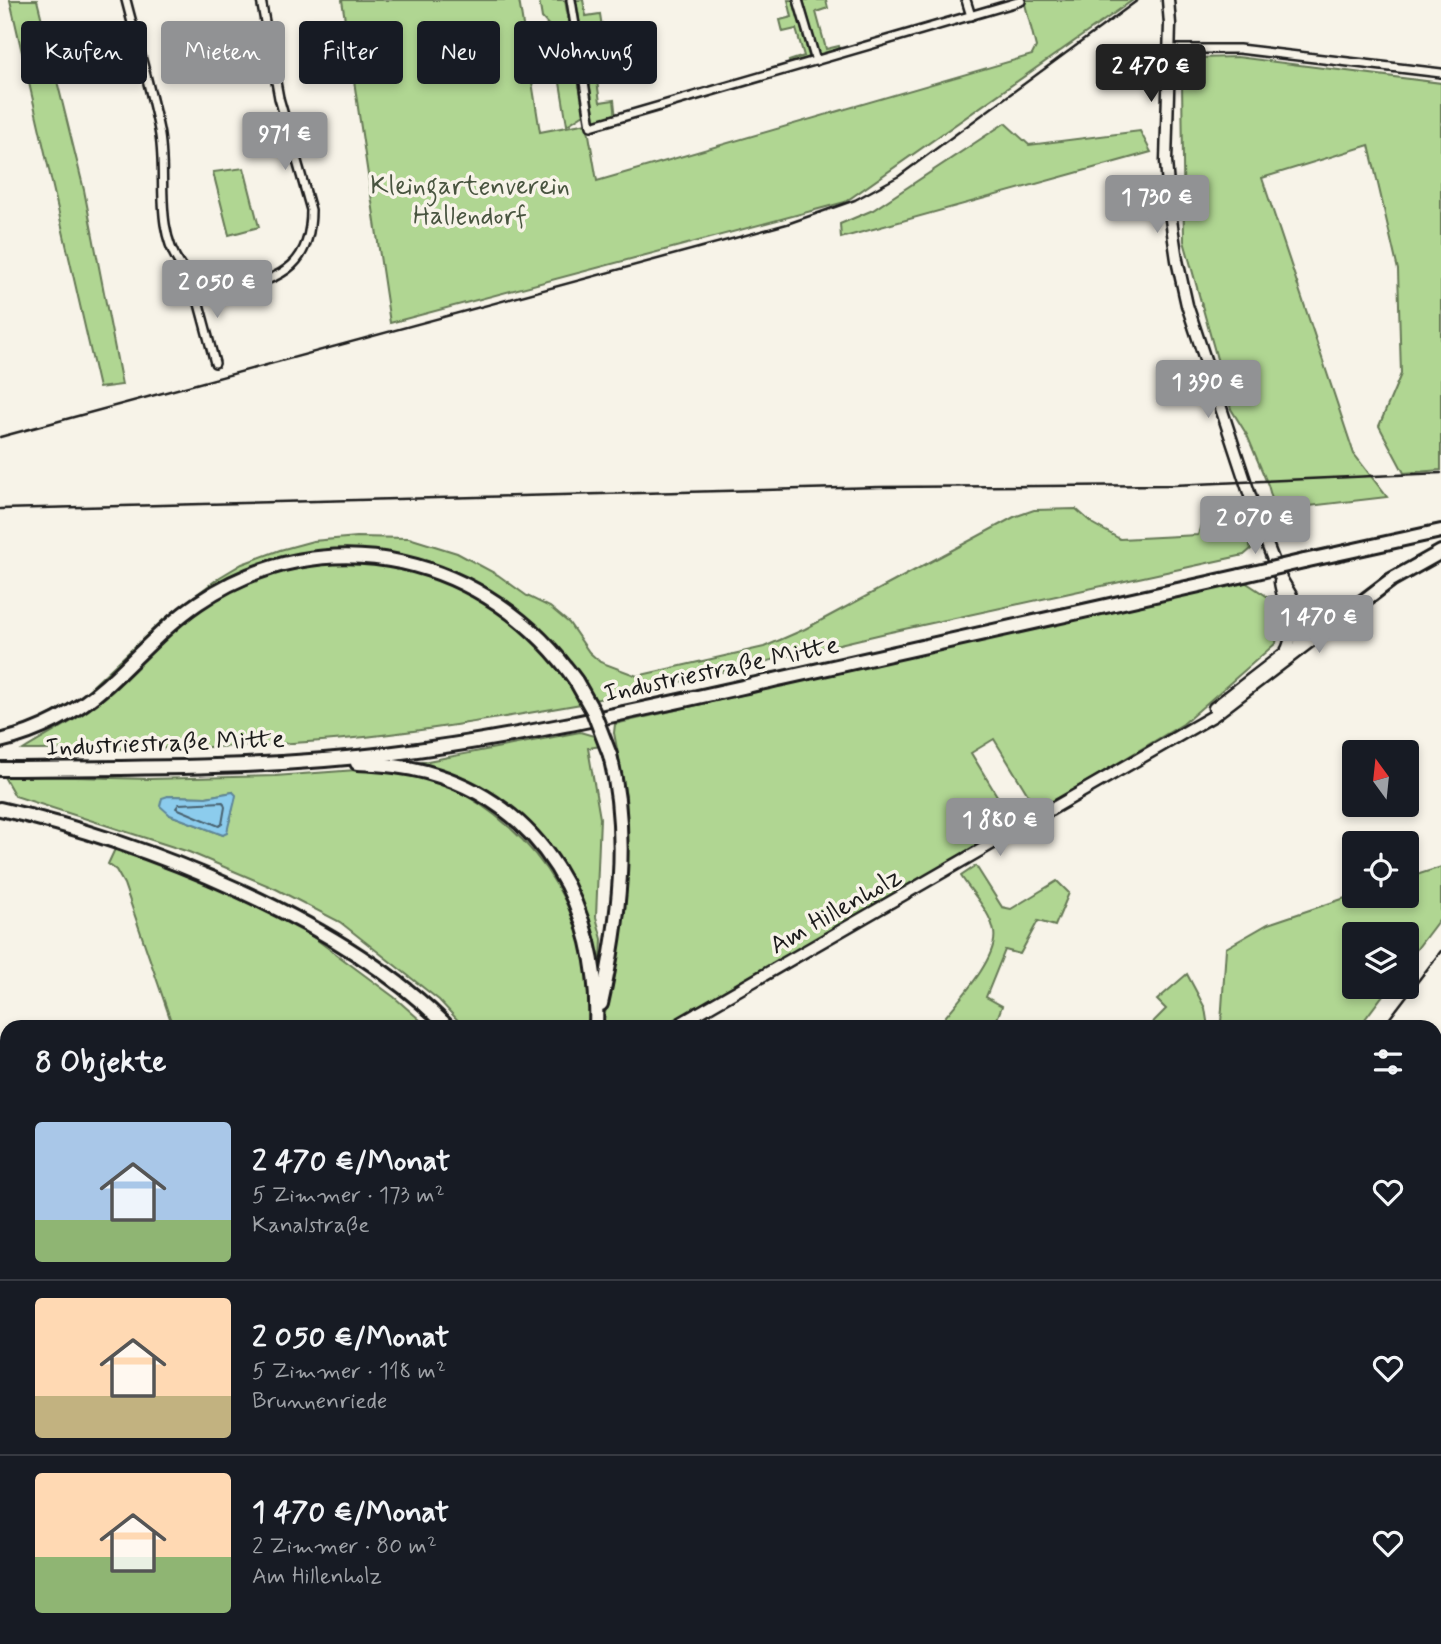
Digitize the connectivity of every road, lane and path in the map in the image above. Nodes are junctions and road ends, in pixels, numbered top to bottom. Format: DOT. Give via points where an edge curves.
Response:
graph roads {
  1 [pos="261,0"];
  2 [pos="571,0"];
  3 [pos="798,0"];
  4 [pos="966,0"];
  5 [pos="1168,0"];
  6 [pos="128,1"];
  7 [pos="1021,1"];
  8 [pos="971,16"];
  9 [pos="1170,49"];
  10 [pos="816,61"];
  11 [pos="1441,73"];
  12 [pos="197,281"];
  13 [pos="215,363"];
  14 [pos="1441,531"];
  15 [pos="1441,552"];
  16 [pos="1279,575"];
  17 [pos="1290,624"];
  18 [pos="1324,631"];
  19 [pos="1303,633"];
  20 [pos="1295,653"];
  21 [pos="1198,723"];
  22 [pos="0,741"];
  23 [pos="315,760"];
  24 [pos="0,769"];
  25 [pos="0,809"];
  26 [pos="698,1013"];
  27 [pos="441,1020"];
  28 [pos="596,1020"];
  29 [pos="598,1020"];
  30 [pos="686,1020"];
  31 [pos="694,1020"];
  1 -- 12 [label="street" via="279,98 311,210 309,232 301,254 278,274 237,286"];
  2 -- 10 [label="street" via="592,126"];
  3 -- 10 [label="street"];
  4 -- 8 [label="street"];
  5 -- 9 [label="street"];
  6 -- 12 [label="street" via="160,133 166,227 179,264"];
  7 -- 8 [label="street"];
  8 -- 10 [label="street"];
  9 -- 11 [label="street" via="1238,48"];
  9 -- 16 [label="street" via="1166,161 1177,260 1187,304"];
  12 -- 13 [label="street" via="195,289"];
  14 -- 23 [label="highway, Industriestraße Mitte, bridge" via="562,726 399,752"];
  15 -- 18 [label="highway" via="1391,580"];
  16 -- 17 [label="street"];
  16 -- 19 [label="street" via="1298,610"];
  17 -- 19 [label="street"];
  17 -- 21 [label="street, Am Hillenholz" via="1285,653"];
  18 -- 19 [label="street"];
  18 -- 20 [label="street, Am Hillenholz"];
  19 -- 20 [label="street"];
  20 -- 21 [label="street, Am Hillenholz"];
  21 -- 26 [label="street, Am Hillenholz"];
  22 -- 29 [label="highway, bridge" via="33,731 79,707 184,613 224,587 268,568 351,556 394,560 470,586 501,604 555,652 593,712 610,755 620,813 619,880"];
  23 -- 24 [label="highway, Industriestraße Mitte"];
  23 -- 28 [label="highway" via="382,764 439,776 490,801 523,826 557,868 583,921 596,984"];
  25 -- 27 [label="highway" via="170,862 275,909 386,973"];
  26 -- 30 [label="street, Am Hillenholz"];
  26 -- 31 [label="main road"];
}
